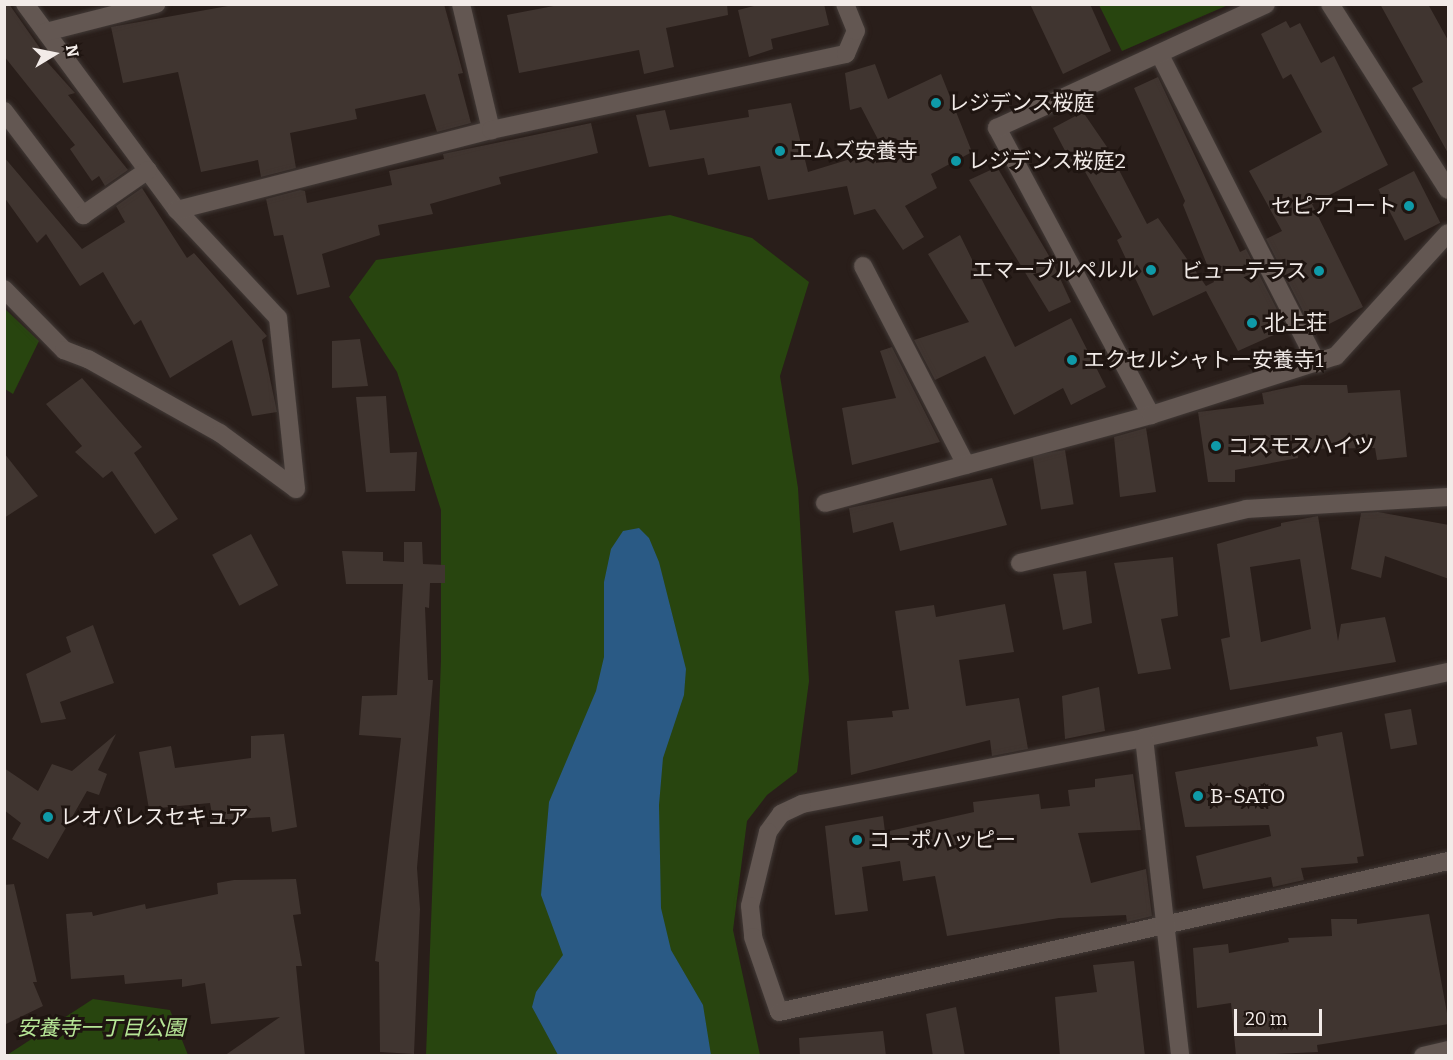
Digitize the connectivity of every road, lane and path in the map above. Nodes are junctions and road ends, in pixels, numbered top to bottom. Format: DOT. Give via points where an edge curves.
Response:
graph roads {
  1 [pos="25,4"];
  2 [pos="156,4"];
  3 [pos="461,4"];
  4 [pos="845,4"];
  5 [pos="1266,4"];
  6 [pos="1330,4"];
  7 [pos="46,32"];
  8 [pos="1160,55"];
  9 [pos="4,111"];
  10 [pos="491,130"];
  11 [pos="148,170"];
  12 [pos="1449,190"];
  13 [pos="177,210"];
  14 [pos="1449,232"];
  15 [pos="863,266"];
  16 [pos="4,289"];
  17 [pos="1317,363"];
  18 [pos="1150,415"];
  19 [pos="966,465"];
  20 [pos="1449,497"];
  21 [pos="825,503"];
  22 [pos="1020,563"];
  23 [pos="1449,672"];
  24 [pos="1144,738"];
  25 [pos="1449,861"];
  26 [pos="1166,926"];
  27 [pos="1180,1056"];
  1 -- 7 [label="street"];
  2 -- 7 [label="street"];
  3 -- 10 [label="street"];
  4 -- 10 [label="street" via="856,31 846,54"];
  5 -- 8 [label="street"];
  6 -- 12 [label="street"];
  7 -- 11 [label="street"];
  8 -- 17 [label="street"];
  8 -- 18 [label="street" via="997,128"];
  9 -- 11 [label="street" via="83,215"];
  10 -- 13 [label="street"];
  11 -- 13 [label="street"];
  13 -- 16 [label="street" via="278,318 296,489 219,433 64,350"];
  14 -- 17 [label="street" via="1336,356"];
  15 -- 19 [label="street"];
  17 -- 18 [label="street"];
  18 -- 19 [label="street"];
  19 -- 21 [label="street"];
  20 -- 22 [label="street" via="1246,509"];
  23 -- 24 [label="street"];
  24 -- 26 [label="street"];
  24 -- 26 [label="street" via="802,804 784,813 768,832 750,906 753,937 779,1012"];
  25 -- 26 [label="street"];
  26 -- 27 [label="street"];
}
